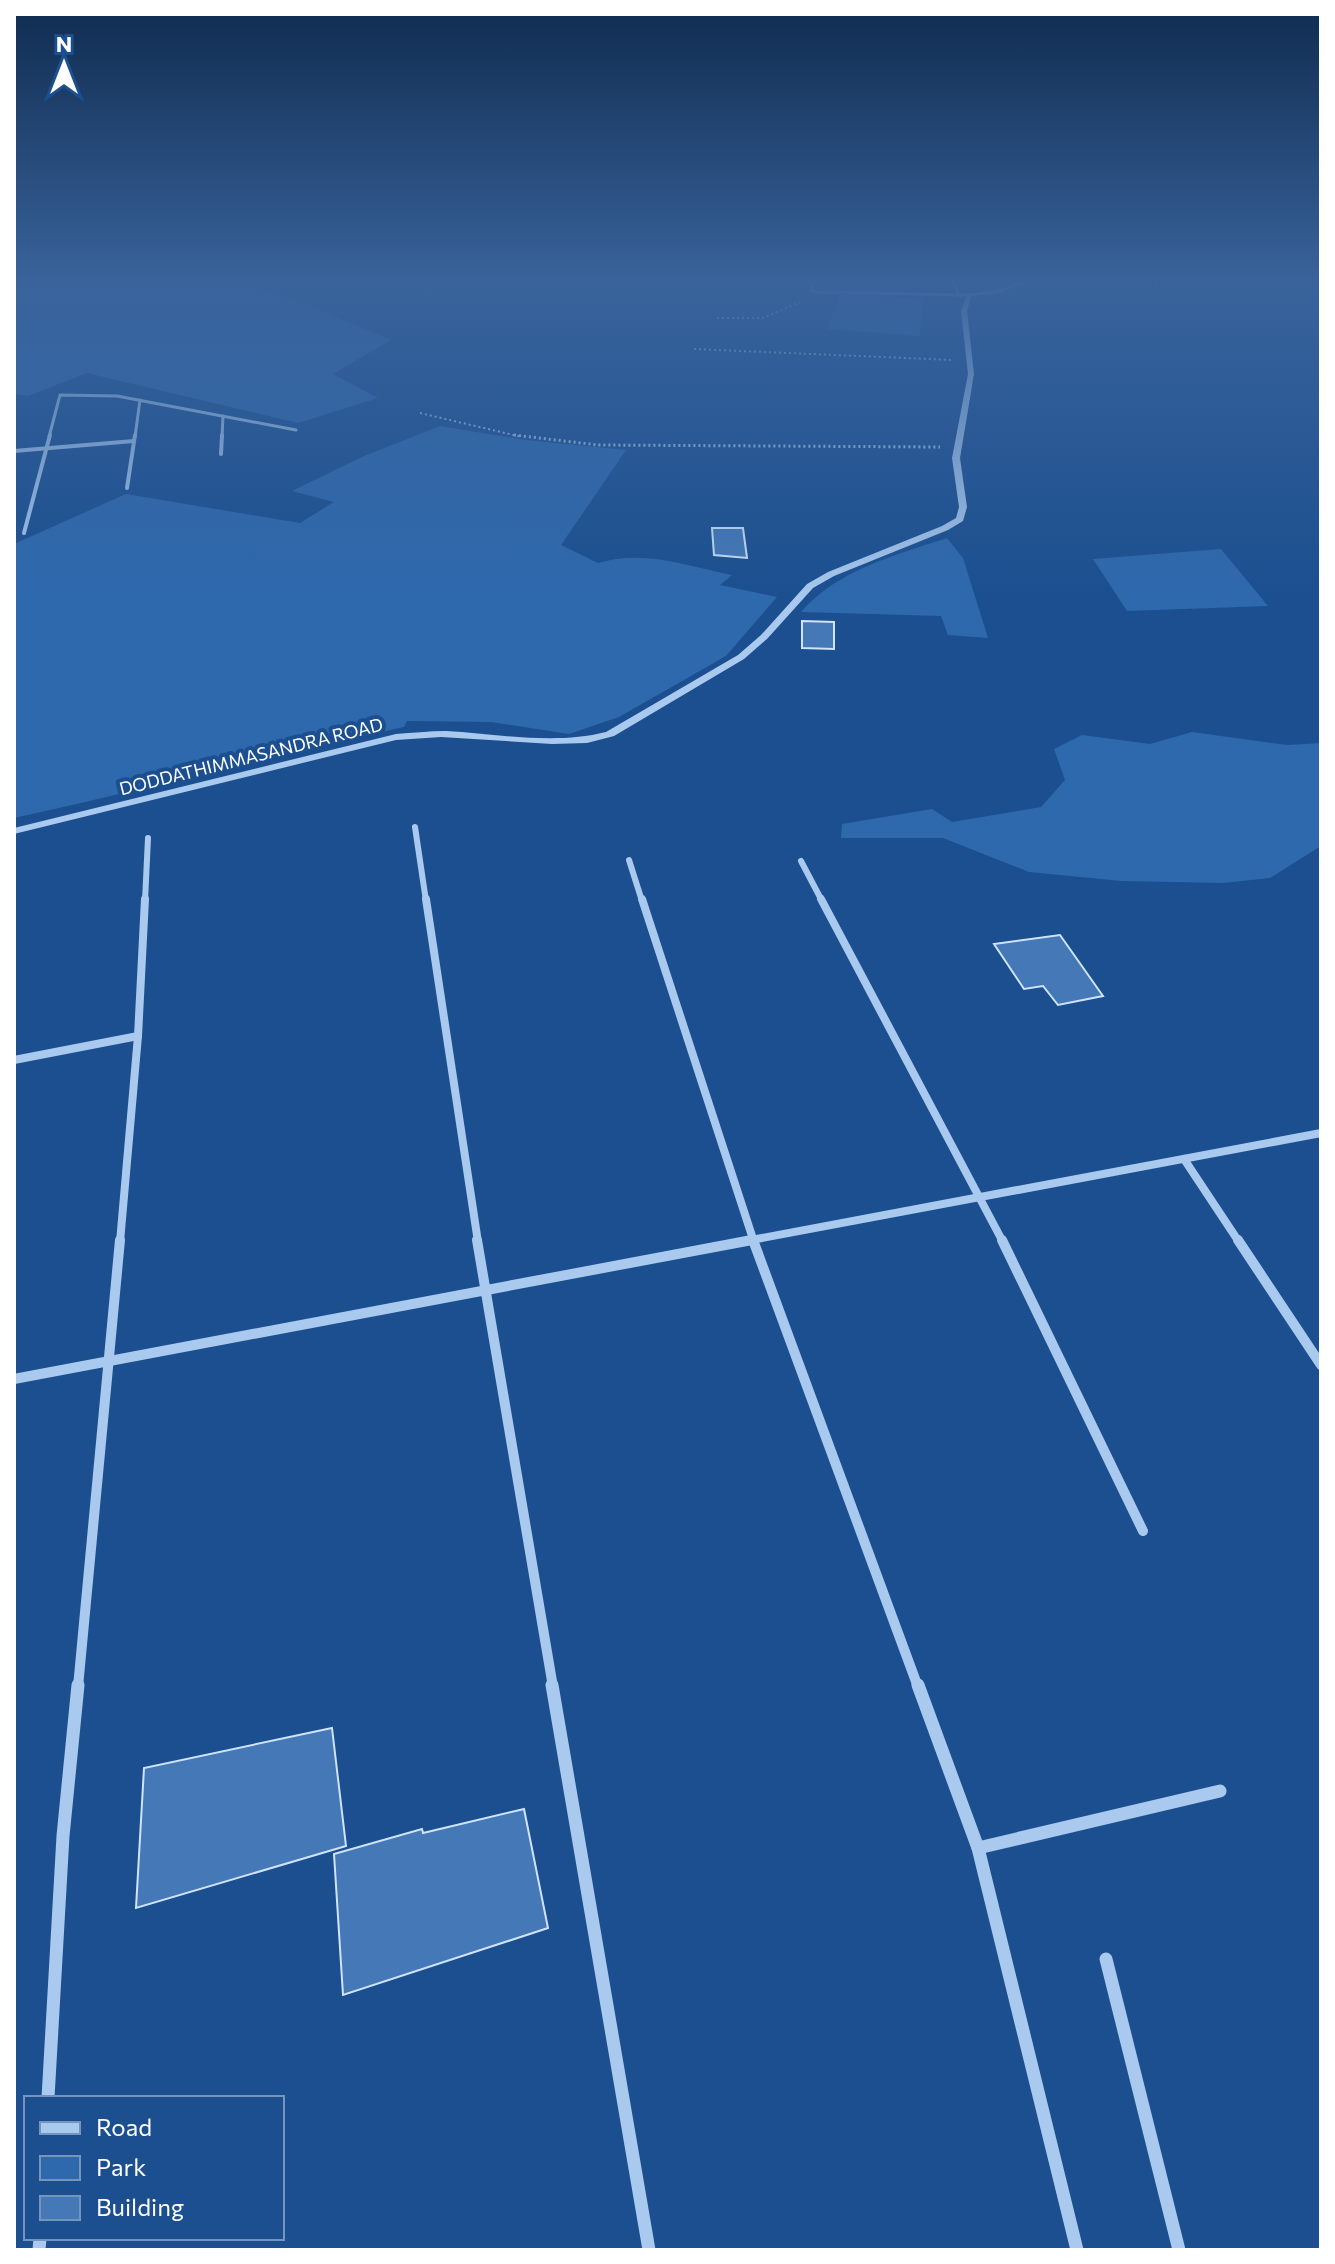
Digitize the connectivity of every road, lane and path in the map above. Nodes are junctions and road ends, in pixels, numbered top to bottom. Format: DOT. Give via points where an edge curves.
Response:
graph roads {
  1 [pos="969,387"];
  2 [pos="140,400"];
  3 [pos="420,413"];
  4 [pos="223,416"];
  5 [pos="296,430"];
  6 [pos="134,441"];
  7 [pos="957,447"];
  8 [pos="47,448"];
  9 [pos="14,451"];
  10 [pos="221,454"];
  11 [pos="127,488"];
  12 [pos="24,533"];
  13 [pos="415,827"];
  14 [pos="14,831"];
  15 [pos="148,838"];
  16 [pos="629,860"];
  17 [pos="801,861"];
  18 [pos="138,1036"];
  19 [pos="14,1060"];
  20 [pos="1321,1133"];
  21 [pos="1184,1159"];
  22 [pos="981,1197"];
  23 [pos="753,1240"];
  24 [pos="485,1291"];
  25 [pos="110,1361"];
  26 [pos="1321,1365"];
  27 [pos="14,1379"];
  28 [pos="1143,1531"];
  29 [pos="1220,1791"];
  30 [pos="978,1848"];
  31 [pos="1106,1959"];
  32 [pos="48,2096"];
  33 [pos="649,2250"];
  34 [pos="1077,2250"];
  35 [pos="1179,2250"];
  1 -- 7 [label="street, DODDATHIMMASANDRA ROAD"];
  2 -- 4 [label="street"];
  2 -- 6 [label="street"];
  2 -- 8 [label="street" via="60,395"];
  3 -- 7 [label="path" via="528,438 598,445"];
  4 -- 5 [label="street"];
  4 -- 10 [label="street"];
  6 -- 8 [label="street"];
  6 -- 11 [label="street"];
  7 -- 14 [label="street, DODDATHIMMASANDRA ROAD" via="960,519 810,586 741,657 610,734 552,741 396,737"];
  8 -- 9 [label="street"];
  8 -- 12 [label="street"];
  13 -- 24 [label="street"];
  15 -- 18 [label="street"];
  16 -- 23 [label="street"];
  17 -- 22 [label="street"];
  18 -- 19 [label="street"];
  18 -- 25 [label="street"];
  20 -- 21 [label="street"];
  21 -- 22 [label="street"];
  21 -- 26 [label="street"];
  22 -- 23 [label="street"];
  22 -- 28 [label="street"];
  23 -- 24 [label="street"];
  23 -- 30 [label="street"];
  24 -- 25 [label="street"];
  24 -- 33 [label="street"];
  25 -- 27 [label="street"];
  25 -- 32 [label="street" via="63,1836"];
  29 -- 30 [label="street"];
  30 -- 34 [label="street"];
  31 -- 35 [label="street"];
}
